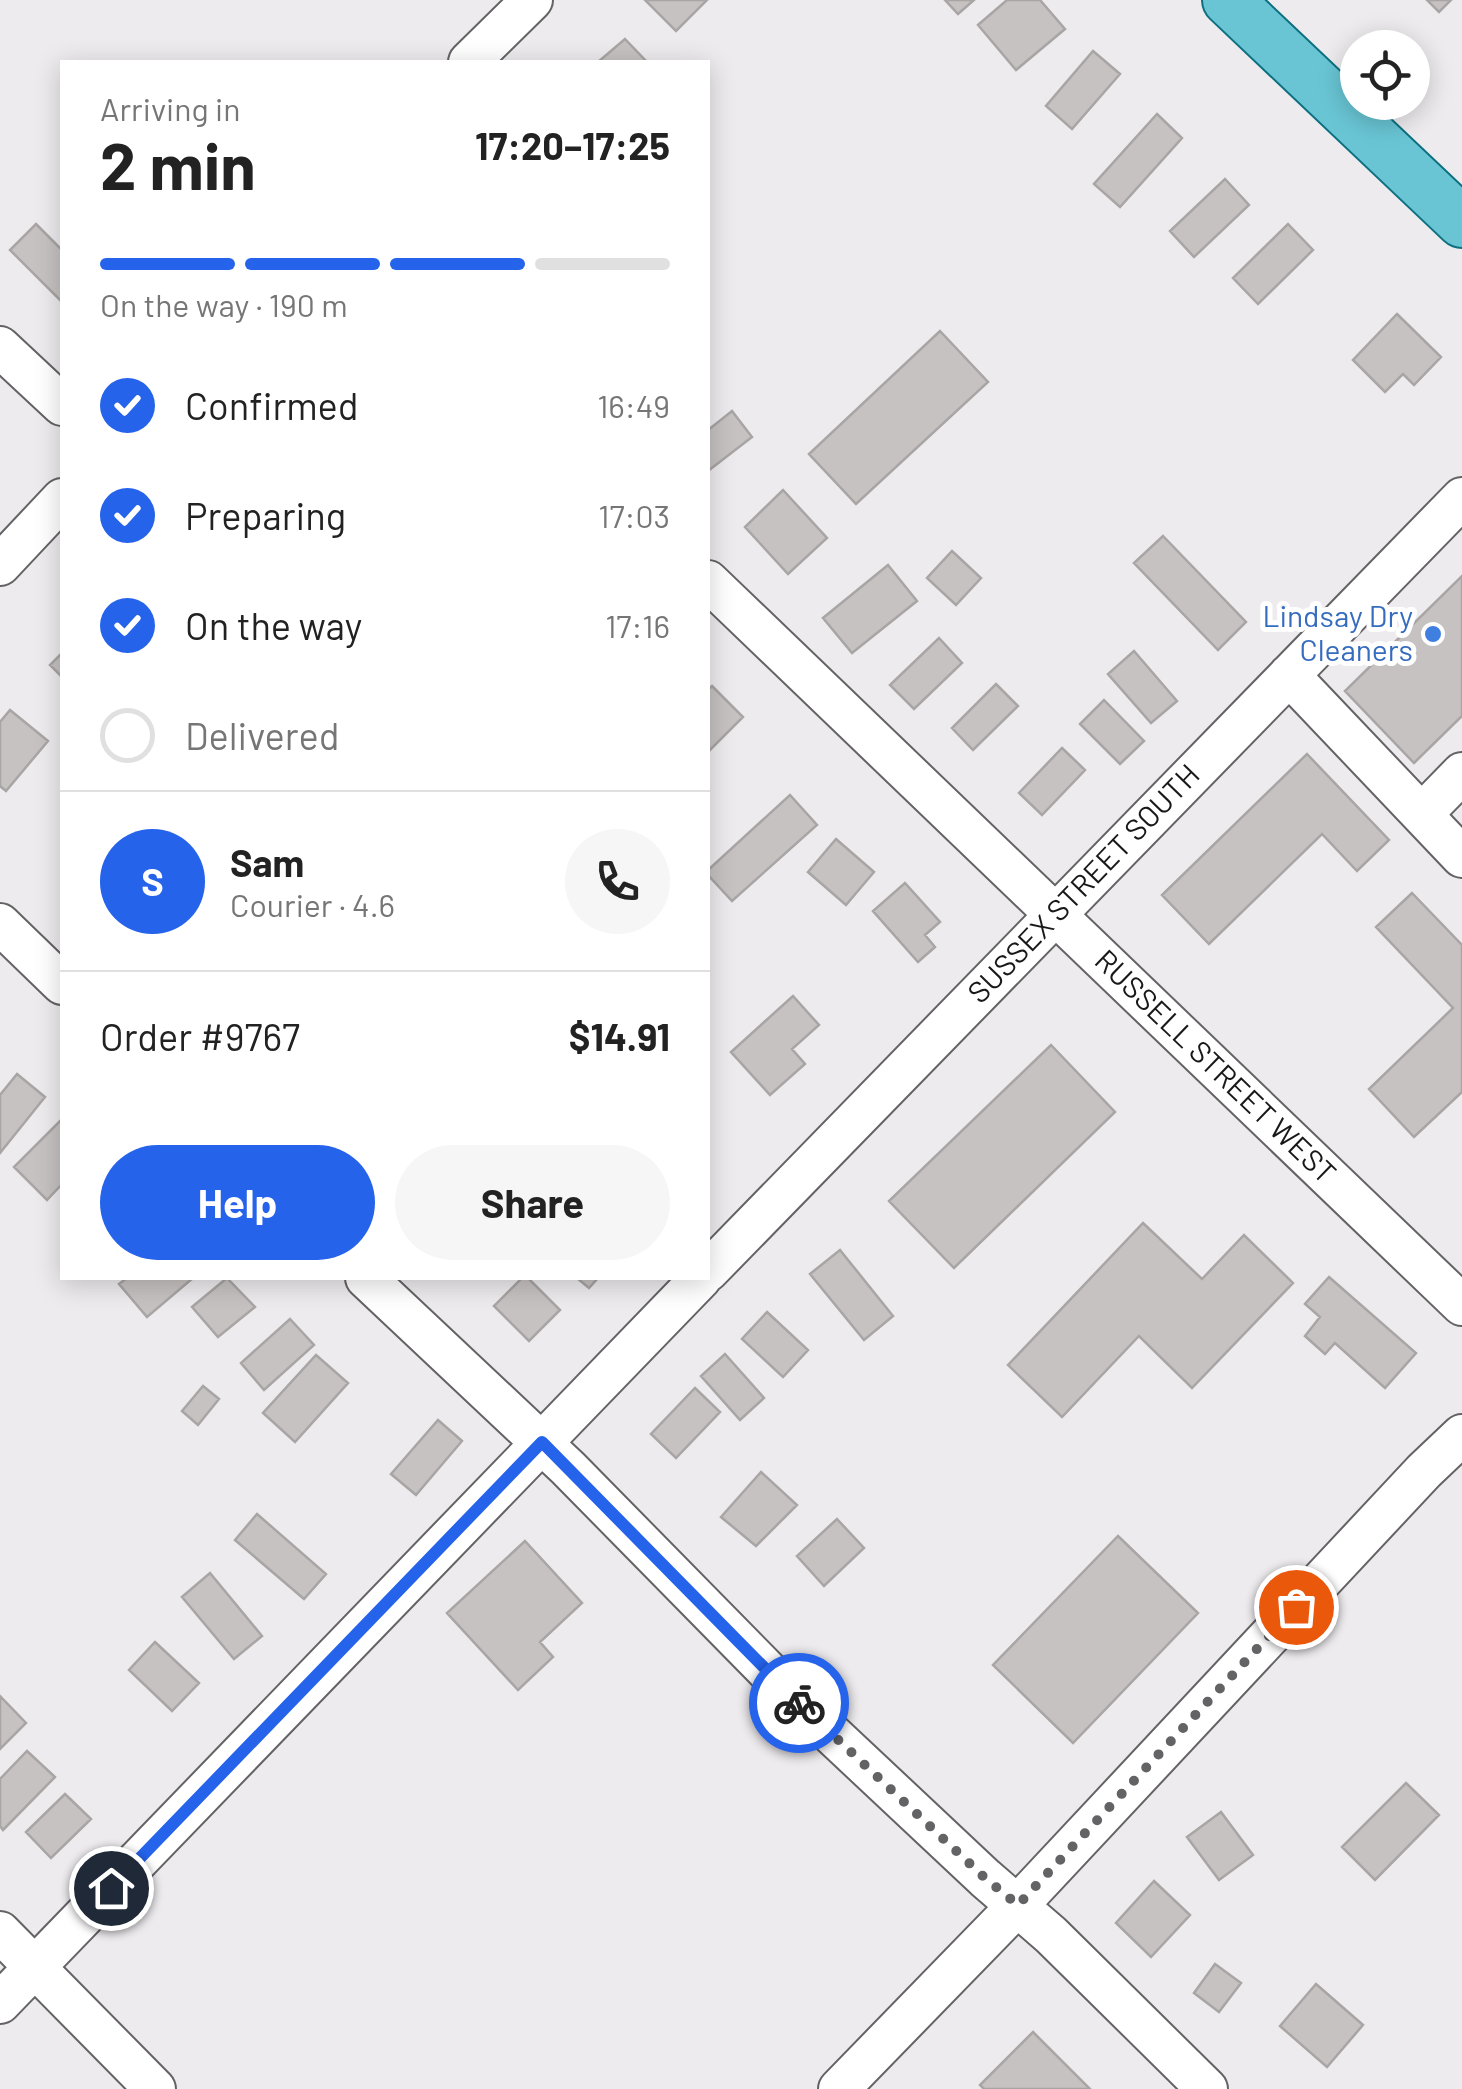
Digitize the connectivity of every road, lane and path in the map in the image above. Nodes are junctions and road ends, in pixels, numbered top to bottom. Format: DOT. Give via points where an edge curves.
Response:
graph roads {
  1 [pos="532,0"];
  2 [pos="1228,0"];
  3 [pos="471,60"];
  4 [pos="1462,222"];
  5 [pos="0,347"];
  6 [pos="60,404"];
  7 [pos="1462,498"];
  8 [pos="60,501"];
  9 [pos="0,565"];
  10 [pos="710,583"];
  11 [pos="1288,675"];
  12 [pos="1462,773"];
  13 [pos="1422,814"];
  14 [pos="1462,857"];
  15 [pos="1054,914"];
  16 [pos="0,924"];
  17 [pos="60,982"];
  18 [pos="710,1269"];
  19 [pos="368,1280"];
  20 [pos="699,1280"];
  21 [pos="1462,1305"];
  22 [pos="1462,1435"];
  23 [pos="542,1442"];
  24 [pos="1018,1905"];
  25 [pos="0,1932"];
  26 [pos="34,1968"];
  27 [pos="0,2003"];
  28 [pos="155,2089"];
  29 [pos="839,2089"];
  30 [pos="1208,2089"];
  1 -- 3 [label="street"];
  2 -- 4 [label="main road"];
  5 -- 6 [label="street"];
  7 -- 11 [label="street, SUSSEX STREET SOUTH"];
  8 -- 9 [label="street"];
  10 -- 15 [label="street, RUSSELL STREET WEST"];
  11 -- 13 [label="street"];
  11 -- 15 [label="street, SUSSEX STREET SOUTH"];
  12 -- 13 [label="street"];
  13 -- 14 [label="street"];
  15 -- 18 [label="street, SUSSEX STREET SOUTH"];
  15 -- 21 [label="street, RUSSELL STREET WEST"];
  16 -- 17 [label="street"];
  19 -- 23 [label="street"];
  20 -- 23 [label="street"];
  22 -- 24 [label="street"];
  23 -- 24 [label="street" via="805,1709"];
  23 -- 26 [label="street"];
  24 -- 29 [label="street"];
  24 -- 30 [label="street"];
  25 -- 26 [label="street"];
  26 -- 27 [label="street"];
  26 -- 28 [label="street"];
}
